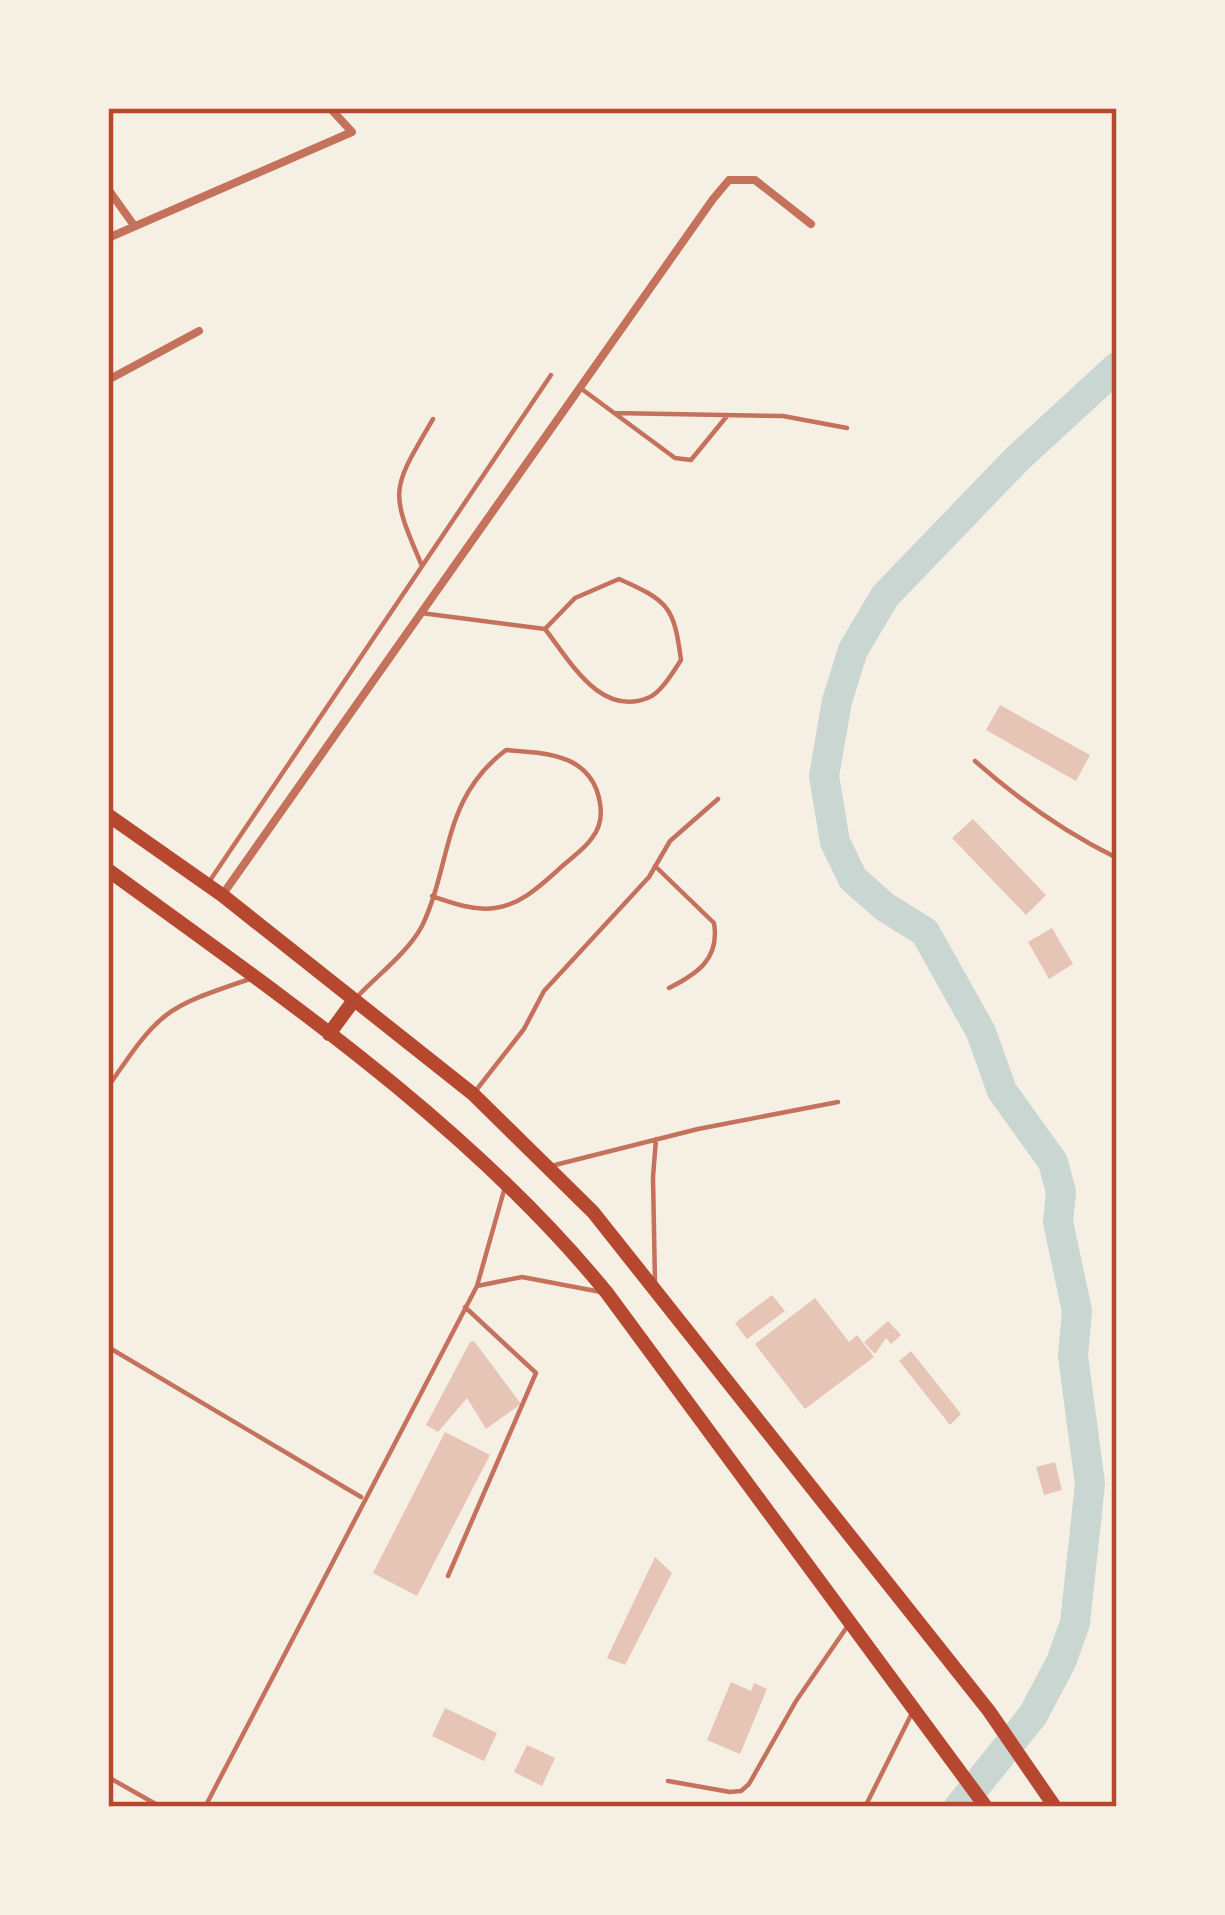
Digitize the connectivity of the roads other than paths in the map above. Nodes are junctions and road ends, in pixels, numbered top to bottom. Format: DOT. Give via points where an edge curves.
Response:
graph roads {
  1 [pos="330,108"];
  2 [pos="108,189"];
  3 [pos="133,224"];
  4 [pos="811,224"];
  5 [pos="108,238"];
  6 [pos="199,331"];
  7 [pos="551,375"];
  8 [pos="108,380"];
  9 [pos="579,387"];
  10 [pos="614,413"];
  11 [pos="728,415"];
  12 [pos="433,419"];
  13 [pos="847,428"];
  14 [pos="422,566"];
  15 [pos="421,613"];
  16 [pos="545,628"];
  17 [pos="976,761"];
  18 [pos="718,799"];
  19 [pos="108,814"];
  20 [pos="1117,858"];
  21 [pos="656,866"];
  22 [pos="108,870"];
  23 [pos="207,884"];
  24 [pos="222,895"];
  25 [pos="432,896"];
  26 [pos="255,977"];
  27 [pos="669,988"];
  28 [pos="354,1000"];
  29 [pos="329,1034"];
  30 [pos="108,1087"];
  31 [pos="473,1094"];
  32 [pos="838,1102"];
  33 [pos="656,1139"];
  34 [pos="548,1166"];
  35 [pos="506,1182"];
  36 [pos="477,1286"];
  37 [pos="655,1287"];
  38 [pos="607,1293"];
  39 [pos="465,1307"];
  40 [pos="108,1347"];
  41 [pos="363,1499"];
  42 [pos="448,1576"];
  43 [pos="849,1624"];
  44 [pos="913,1711"];
  45 [pos="108,1777"];
  46 [pos="668,1781"];
  47 [pos="1053,1803"];
  48 [pos="161,1807"];
  49 [pos="205,1807"];
  50 [pos="865,1807"];
  51 [pos="986,1807"];
  1 -- 3 [label="street" via="352,132"];
  2 -- 3 [label="street"];
  3 -- 5 [label="street"];
  4 -- 9 [label="street" via="754,180 729,181"];
  6 -- 8 [label="street"];
  7 -- 14 [label="lane"];
  9 -- 10 [label="lane"];
  9 -- 15 [label="street"];
  10 -- 11 [label="lane"];
  10 -- 11 [label="lane" via="675,458 691,460"];
  11 -- 13 [label="lane"];
  12 -- 14 [label="lane" via="398,490 397,509"];
  14 -- 23 [label="lane"];
  15 -- 16 [label="lane"];
  15 -- 24 [label="street"];
  16 -- 16 [label="lane" via="575,598 619,579 650,593 675,619 682,660 654,696 624,703 590,687"];
  17 -- 20 [label="lane" via="1074,837"];
  18 -- 21 [label="lane" via="670,841"];
  19 -- 23 [label="highway"];
  21 -- 27 [label="lane" via="714,923 716,935 699,973"];
  21 -- 31 [label="lane" via="544,991"];
  22 -- 26 [label="highway"];
  23 -- 24 [label="highway"];
  24 -- 28 [label="highway"];
  25 -- 25 [label="lane" via="492,909 547,880 593,838 602,815 581,764 506,750 484,766 443,851"];
  25 -- 28 [label="lane" via="420,930"];
  26 -- 29 [label="highway"];
  26 -- 30 [label="lane" via="162,1014"];
  28 -- 29 [label="highway"];
  28 -- 31 [label="highway"];
  29 -- 35 [label="highway"];
  31 -- 34 [label="highway"];
  32 -- 33 [label="lane"];
  33 -- 34 [label="lane"];
  33 -- 37 [label="lane"];
  34 -- 37 [label="highway"];
  35 -- 36 [label="lane"];
  35 -- 38 [label="highway"];
  36 -- 38 [label="lane" via="523,1276"];
  36 -- 39 [label="lane"];
  37 -- 47 [label="highway"];
  38 -- 43 [label="highway"];
  39 -- 41 [label="lane"];
  39 -- 42 [label="lane" via="536,1373"];
  40 -- 41 [label="lane"];
  41 -- 49 [label="lane"];
  43 -- 44 [label="highway"];
  43 -- 46 [label="lane" via="749,1784 730,1792"];
  44 -- 50 [label="lane"];
  44 -- 51 [label="highway"];
  45 -- 48 [label="lane"];
}
